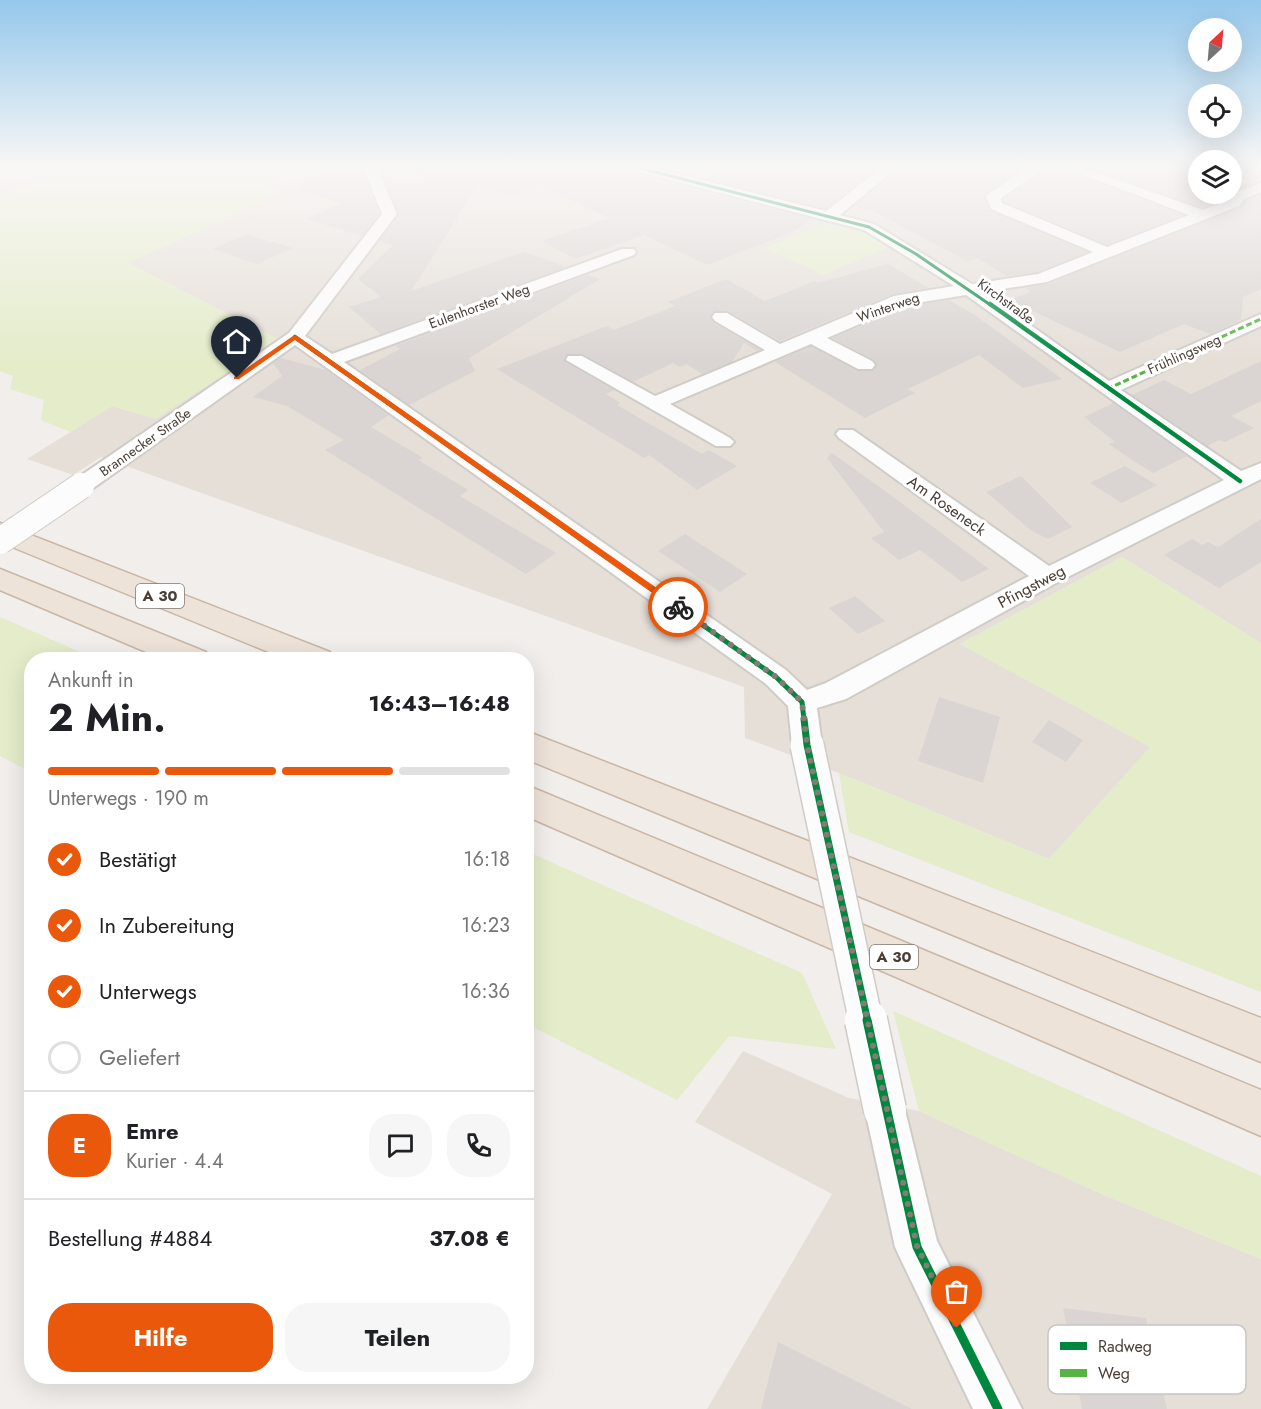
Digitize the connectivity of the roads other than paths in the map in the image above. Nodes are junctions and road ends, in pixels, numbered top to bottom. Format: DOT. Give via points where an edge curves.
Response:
graph roads {
  1 [pos="377,231"];
  2 [pos="874,231"];
  3 [pos="1055,231"];
  4 [pos="1164,231"];
  5 [pos="628,252"];
  6 [pos="1108,253"];
  7 [pos="968,288"];
  8 [pos="720,317"];
  9 [pos="1261,319"];
  10 [pos="812,336"];
  11 [pos="295,338"];
  12 [pos="777,350"];
  13 [pos="574,360"];
  14 [pos="330,361"];
  15 [pos="865,365"];
  16 [pos="1107,389"];
  17 [pos="654,404"];
  18 [pos="846,434"];
  19 [pos="723,442"];
  20 [pos="1250,475"];
  21 [pos="0,532"];
  22 [pos="0,541"];
  23 [pos="1047,577"];
  24 [pos="0,579"];
  25 [pos="176,652"];
  26 [pos="299,652"];
  27 [pos="802,702"];
  28 [pos="534,747"];
  29 [pos="534,803"];
  30 [pos="1261,1040"];
  31 [pos="1261,1113"];
  32 [pos="998,1409"];
  1 -- 11 [label="street, Brannecker Straße"];
  2 -- 7 [label="street, Kirchstraße"];
  3 -- 6 [label="street"];
  4 -- 6 [label="street, Winterweg"];
  5 -- 14 [label="street, Eulenhorster Weg"];
  6 -- 7 [label="street, Winterweg" via="1041,278"];
  7 -- 10 [label="street, Winterweg" via="900,300"];
  7 -- 16 [label="street, Kirchstraße"];
  8 -- 12 [label="street"];
  9 -- 16 [label="street, Frühlingsweg"];
  10 -- 12 [label="street, Winterweg"];
  10 -- 15 [label="street"];
  11 -- 14 [label="street"];
  11 -- 22 [label="street, Brannecker Straße, bridge"];
  12 -- 17 [label="street, Winterweg"];
  13 -- 17 [label="street"];
  14 -- 27 [label="street" via="776,677"];
  16 -- 20 [label="street, Kirchstraße"];
  17 -- 19 [label="street"];
  18 -- 23 [label="street, Am Roseneck"];
  20 -- 23 [label="street, Pfingstweg"];
  21 -- 26 [label="highway, A 30"];
  23 -- 27 [label="street, Pfingstweg" via="836,691"];
  24 -- 25 [label="highway"];
  27 -- 32 [label="street, bridge" via="807,745 917,1246"];
  28 -- 30 [label="highway"];
  29 -- 31 [label="highway, A 30"];
}
